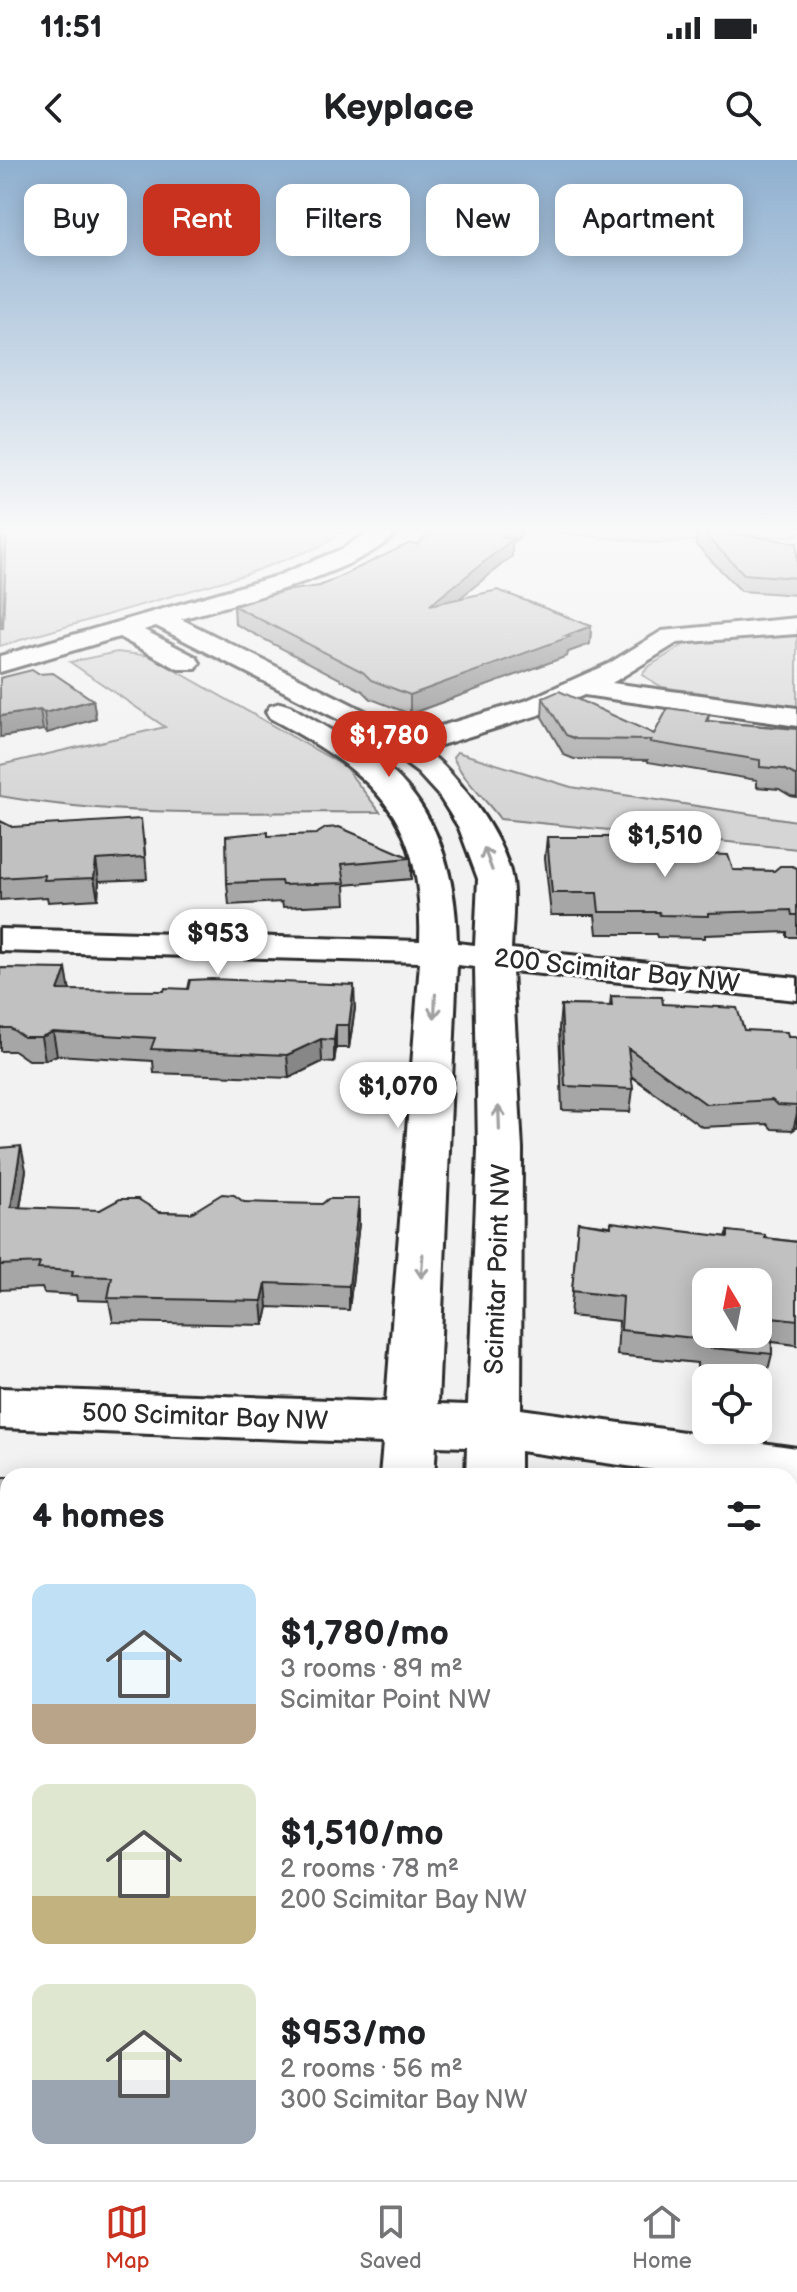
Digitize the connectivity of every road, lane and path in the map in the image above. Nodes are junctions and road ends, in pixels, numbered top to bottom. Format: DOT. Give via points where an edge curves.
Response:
graph roads {
  1 [pos="145,622"];
  2 [pos="167,622"];
  3 [pos="797,626"];
  4 [pos="122,629"];
  5 [pos="0,664"];
  6 [pos="216,678"];
  7 [pos="583,687"];
  8 [pos="255,698"];
  9 [pos="797,717"];
  10 [pos="404,747"];
  11 [pos="360,759"];
  12 [pos="0,940"];
  13 [pos="437,952"];
  14 [pos="493,956"];
  15 [pos="797,989"];
  16 [pos="0,1408"];
  17 [pos="410,1424"];
  18 [pos="493,1452"];
  19 [pos="407,1468"];
  20 [pos="784,1468"];
  1 -- 4 [label="street"];
  2 -- 10 [label="street, Scimitar Point NW" via="377,728"];
  3 -- 7 [label="street" via="671,636"];
  4 -- 5 [label="street"];
  4 -- 6 [label="street"];
  7 -- 9 [label="street"];
  7 -- 10 [label="street"];
  8 -- 11 [label="street"];
  10 -- 11 [label="street"];
  14 -- 10 [label="street, Scimitar Point NW, one-way" via="495,879 487,853 451,791"];
  11 -- 13 [label="street" via="393,791 418,826 434,876"];
  12 -- 13 [label="street, 200 Scimitar Bay NW"];
  13 -- 14 [label="street, 200 Scimitar Bay NW"];
  13 -- 17 [label="street, one-way" via="431,1141"];
  14 -- 15 [label="street, 200 Scimitar Bay NW"];
  18 -- 14 [label="street, Scimitar Point NW, one-way" via="500,1149"];
  16 -- 17 [label="street, 500 Scimitar Bay NW"];
  17 -- 18 [label="street, 500 Scimitar Bay NW"];
  17 -- 19 [label="street"];
  18 -- 20 [label="street, 500 Scimitar Bay NW" via="606,1440"];
}
